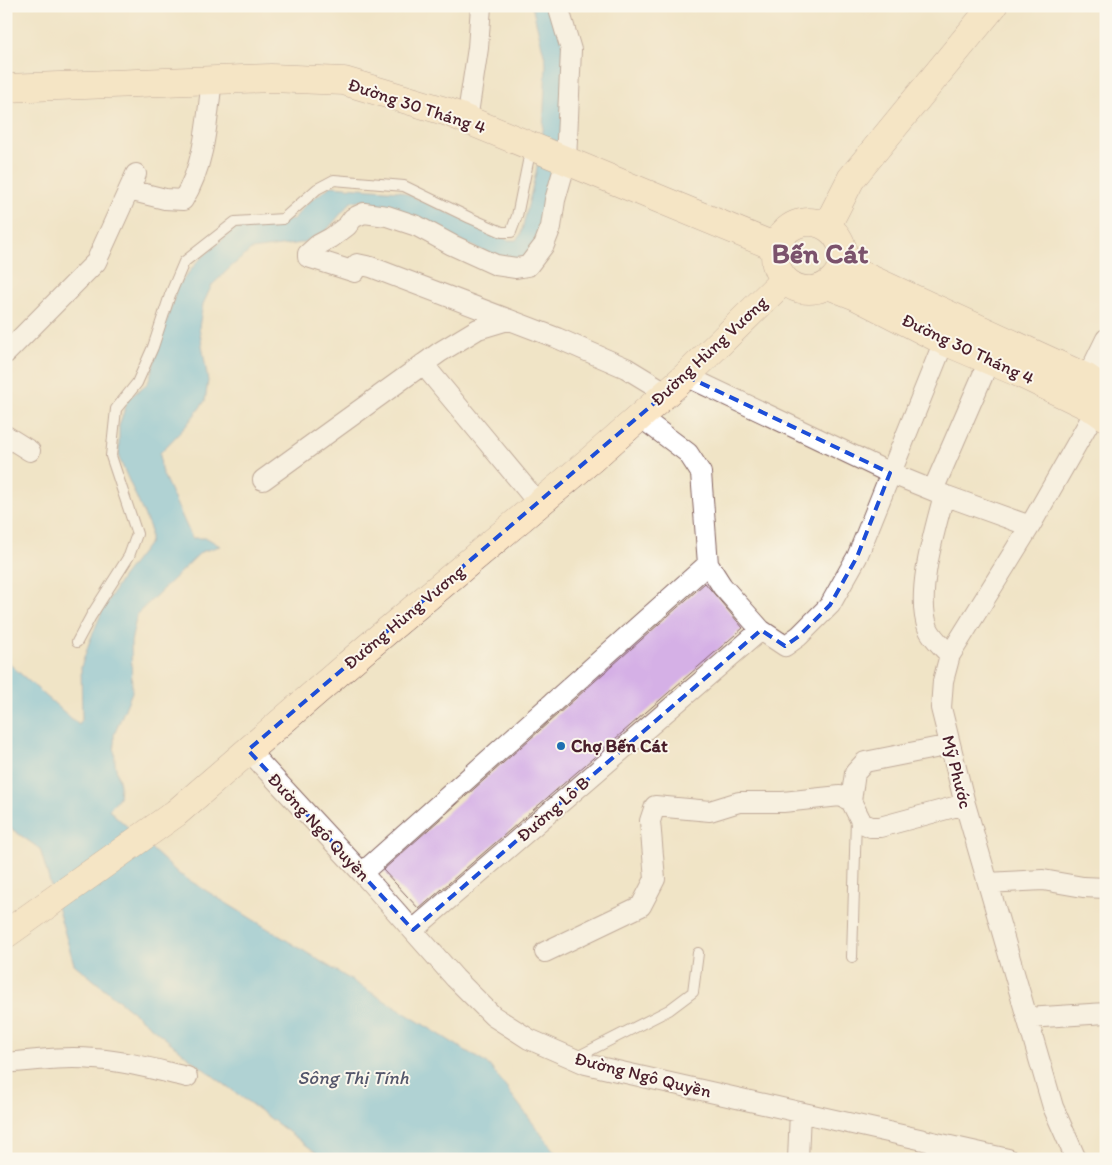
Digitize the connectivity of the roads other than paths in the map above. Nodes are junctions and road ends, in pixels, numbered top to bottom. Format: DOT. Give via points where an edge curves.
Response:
graph roads {
  1 [pos="482,6"];
  2 [pos="558,6"];
  3 [pos="993,6"];
  4 [pos="212,79"];
  5 [pos="6,88"];
  6 [pos="467,120"];
  7 [pos="534,147"];
  8 [pos="565,160"];
  9 [pos="827,226"];
  10 [pos="776,247"];
  11 [pos="835,275"];
  12 [pos="784,280"];
  13 [pos="882,297"];
  14 [pos="508,320"];
  15 [pos="1106,339"];
  16 [pos="944,341"];
  17 [pos="6,353"];
  18 [pos="989,361"];
  19 [pos="423,364"];
  20 [pos="676,384"];
  21 [pos="1099,399"];
  22 [pos="639,416"];
  23 [pos="6,436"];
  24 [pos="30,451"];
  25 [pos="890,473"];
  26 [pos="263,480"];
  27 [pos="938,492"];
  28 [pos="539,504"];
  29 [pos="1030,526"];
  30 [pos="708,564"];
  31 [pos="761,630"];
  32 [pos="78,642"];
  33 [pos="950,655"];
  34 [pos="950,745"];
  35 [pos="248,750"];
  36 [pos="965,804"];
  37 [pos="854,807"];
  38 [pos="362,873"];
  39 [pos="988,883"];
  40 [pos="1106,888"];
  41 [pos="15,928"];
  42 [pos="413,930"];
  43 [pos="544,952"];
  44 [pos="698,953"];
  45 [pos="852,957"];
  46 [pos="1106,1013"];
  47 [pos="1027,1018"];
  48 [pos="574,1058"];
  49 [pos="6,1063"];
  50 [pos="187,1077"];
  51 [pos="800,1112"];
  52 [pos="798,1159"];
  53 [pos="1008,1159"];
  54 [pos="1076,1159"];
  1 -- 6 [label="street"];
  2 -- 8 [label="street" via="571,50"];
  3 -- 9 [label="main road" via="851,179"];
  4 -- 5 [label="main road, Đường 30 Tháng 4"];
  4 -- 6 [label="main road, Đường 30 Tháng 4" via="344,81"];
  4 -- 17 [label="street" via="203,145 191,188 183,200 164,199 132,182 96,262"];
  6 -- 7 [label="main road, Đường 30 Tháng 4"];
  7 -- 8 [label="main road, Đường 30 Tháng 4"];
  7 -- 32 [label="lane" via="511,232 502,232 404,186 334,180 317,189 283,218 235,222 184,262 137,383 116,409 111,456 137,534 129,556"];
  8 -- 10 [label="main road, Đường 30 Tháng 4"];
  8 -- 14 [label="street" via="552,227 544,245 528,266 496,265 417,226 387,216 364,213 352,218 347,226 308,254 308,257 354,272 357,264 371,267"];
  9 -- 10 [label="main road" via="807,222 796,224 780,238"];
  9 -- 11 [label="main road" via="842,244 844,255"];
  10 -- 12 [label="main road" via="775,259"];
  11 -- 12 [label="main road" via="817,289 805,290"];
  11 -- 13 [label="main road, Đường 30 Tháng 4"];
  12 -- 20 [label="main road, Đường Hùng Vương"];
  13 -- 16 [label="main road, Đường 30 Tháng 4"];
  13 -- 21 [label="main road, Đường 30 Tháng 4"];
  14 -- 19 [label="street" via="478,329"];
  14 -- 20 [label="street" via="626,368"];
  15 -- 21 [label="street, Mỹ Phước"];
  16 -- 18 [label="main road, Đường 30 Tháng 4"];
  16 -- 25 [label="street"];
  18 -- 21 [label="main road, Đường 30 Tháng 4"];
  18 -- 27 [label="street"];
  19 -- 26 [label="street"];
  19 -- 28 [label="street"];
  20 -- 22 [label="main road, Đường Hùng Vương"];
  20 -- 25 [label="street"];
  21 -- 29 [label="street, Mỹ Phước"];
  22 -- 28 [label="main road, Đường Hùng Vương"];
  22 -- 30 [label="street" via="688,453 701,472"];
  23 -- 24 [label="street"];
  25 -- 27 [label="street"];
  25 -- 31 [label="street" via="857,557 830,605 785,646"];
  27 -- 29 [label="street"];
  27 -- 33 [label="street" via="923,604 929,630"];
  28 -- 35 [label="main road, Đường Hùng Vương"];
  29 -- 33 [label="street, Mỹ Phước"];
  30 -- 31 [label="street" via="722,586"];
  30 -- 38 [label="street"];
  31 -- 42 [label="street, Đường Lô B"];
  33 -- 34 [label="street, Mỹ Phước" via="943,681 941,708"];
  34 -- 36 [label="street, Mỹ Phước"];
  34 -- 37 [label="street" via="865,762 855,773"];
  35 -- 38 [label="street, Đường Ngô Quyền"];
  35 -- 41 [label="main road, Đường Hùng Vương" via="176,813"];
  36 -- 37 [label="street" via="880,827 862,824"];
  36 -- 39 [label="street, Mỹ Phước"];
  37 -- 43 [label="street" via="840,796 783,802 739,802 710,811 655,806 650,821 655,879 641,906"];
  37 -- 45 [label="lane"];
  38 -- 42 [label="street, Đường Ngô Quyền"];
  39 -- 40 [label="street" via="1043,880"];
  39 -- 47 [label="street, Mỹ Phước"];
  42 -- 48 [label="street, Đường Ngô Quyền" via="493,1016 529,1039"];
  44 -- 48 [label="lane" via="693,992 669,1010"];
  46 -- 47 [label="street"];
  47 -- 54 [label="street, Mỹ Phước" via="1053,1107"];
  48 -- 51 [label="street, Đường Ngô Quyền" via="586,1064"];
  49 -- 50 [label="street" via="96,1059"];
  51 -- 52 [label="street"];
  51 -- 53 [label="street, Đường Ngô Quyền"];
}
